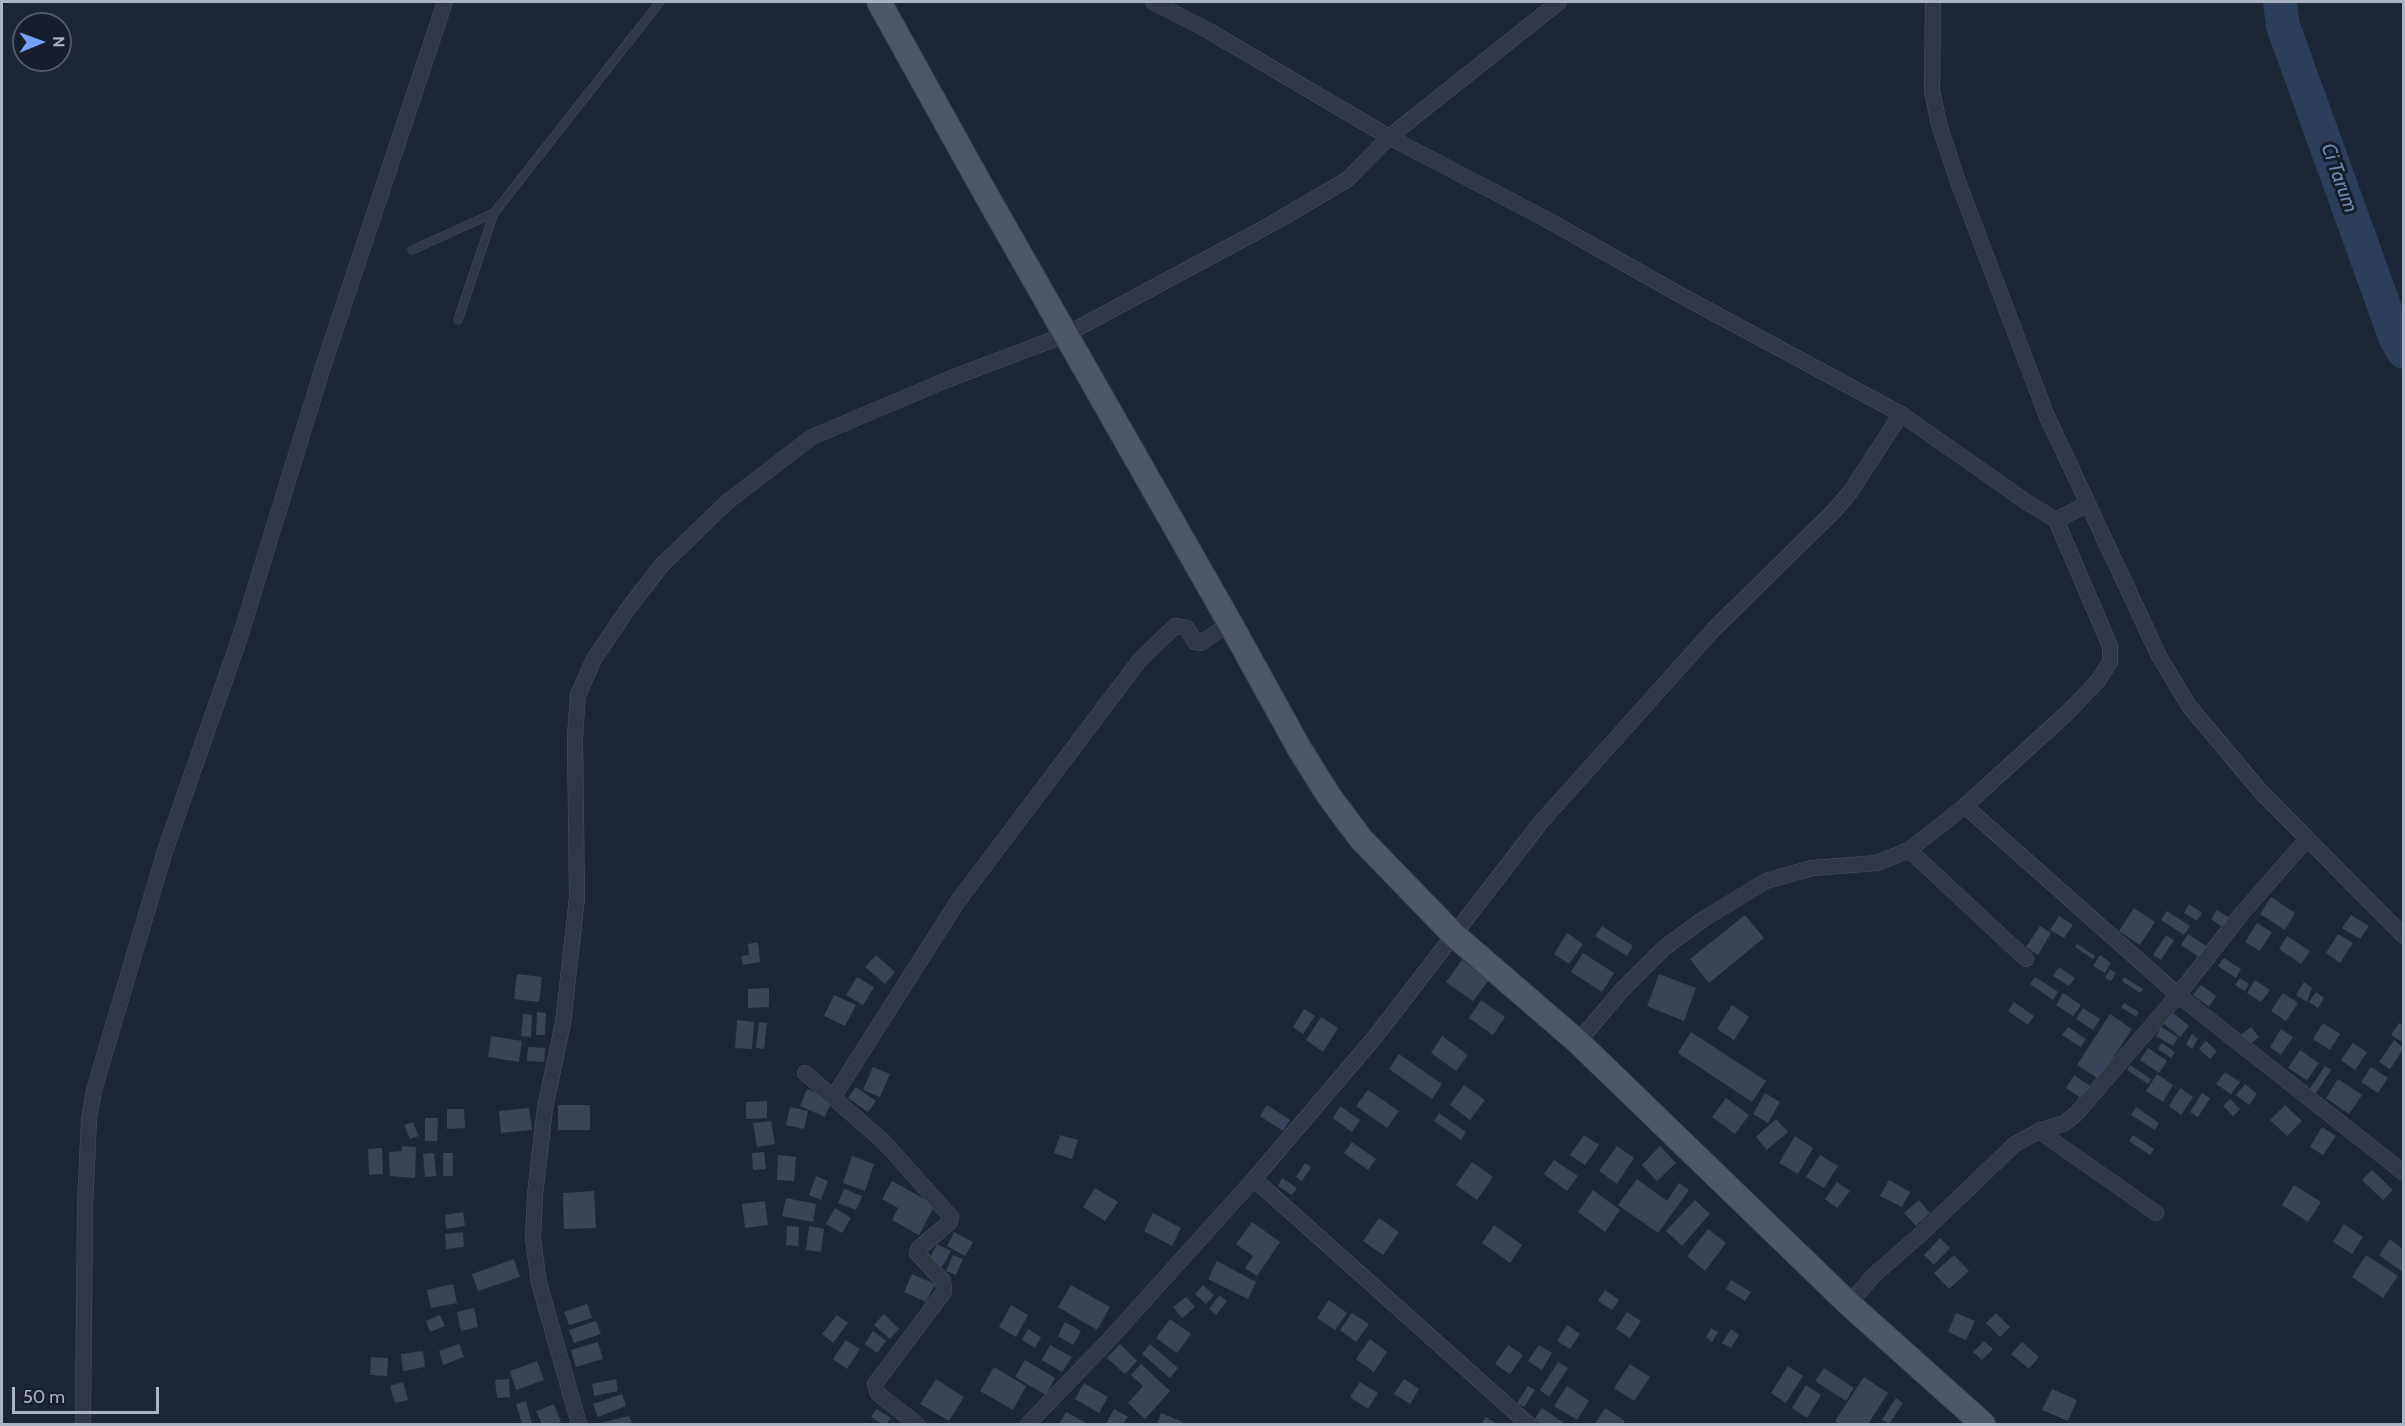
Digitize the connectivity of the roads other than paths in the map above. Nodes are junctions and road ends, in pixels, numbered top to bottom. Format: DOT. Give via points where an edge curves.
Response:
graph roads {
  1 [pos="446,2"];
  2 [pos="660,2"];
  3 [pos="879,2"];
  4 [pos="1153,2"];
  5 [pos="1559,2"];
  6 [pos="1933,2"];
  7 [pos="1389,137"];
  8 [pos="494,213"];
  9 [pos="412,250"];
  10 [pos="458,320"];
  11 [pos="1065,335"];
  12 [pos="1901,414"];
  13 [pos="2088,504"];
  14 [pos="2056,520"];
  15 [pos="1230,623"];
  16 [pos="1965,806"];
  17 [pos="2307,839"];
  18 [pos="1909,850"];
  19 [pos="1454,935"];
  20 [pos="2403,936"];
  21 [pos="2026,959"];
  22 [pos="2178,995"];
  23 [pos="1578,1042"];
  24 [pos="805,1072"];
  25 [pos="834,1096"];
  26 [pos="2039,1131"];
  27 [pos="2403,1173"];
  28 [pos="1254,1179"];
  29 [pos="2156,1213"];
  30 [pos="1849,1304"];
  31 [pos="83,1425"];
  32 [pos="579,1425"];
  33 [pos="916,1425"];
  34 [pos="1028,1425"];
  35 [pos="1528,1425"];
  36 [pos="1983,1425"];
  1 -- 31 [label="street" via="324,367 240,638 165,850 94,1090 85,1206"];
  2 -- 8 [label="lane"];
  3 -- 11 [label="main road"];
  4 -- 7 [label="street"];
  5 -- 7 [label="street"];
  6 -- 13 [label="street" via="1932,91 1939,124 2046,414"];
  7 -- 11 [label="street" via="1348,179"];
  7 -- 12 [label="street"];
  8 -- 9 [label="lane"];
  8 -- 10 [label="lane"];
  11 -- 15 [label="main road"];
  11 -- 32 [label="street" via="812,437 727,502 661,566 594,658 578,695 578,898 563,1023 545,1108 533,1239 539,1283"];
  12 -- 14 [label="street"];
  12 -- 19 [label="street" via="1835,510 1706,638 1541,822"];
  13 -- 14 [label="street"];
  13 -- 17 [label="street" via="2159,656 2189,706 2262,793"];
  14 -- 16 [label="street" via="2110,646 2110,662 2098,681 2067,713"];
  15 -- 19 [label="main road" via="1329,796 1361,839"];
  15 -- 25 [label="street" via="1201,643 1195,642 1187,628 1175,626 1140,661 958,901"];
  16 -- 18 [label="street"];
  16 -- 22 [label="street"];
  17 -- 20 [label="street"];
  17 -- 22 [label="street"];
  18 -- 21 [label="street"];
  18 -- 23 [label="street" via="1877,863 1812,868 1766,881 1664,948"];
  19 -- 23 [label="main road"];
  19 -- 28 [label="street" via="1375,1037"];
  22 -- 26 [label="street" via="2077,1113 2065,1123"];
  22 -- 27 [label="street"];
  23 -- 30 [label="main road"];
  24 -- 25 [label="street"];
  25 -- 33 [label="street" via="884,1142 951,1217 917,1252 943,1281 944,1292 875,1384 878,1394"];
  26 -- 29 [label="street"];
  26 -- 30 [label="street" via="2015,1144 1874,1275"];
  28 -- 34 [label="street"];
  28 -- 35 [label="street"];
  30 -- 36 [label="main road"];
}
